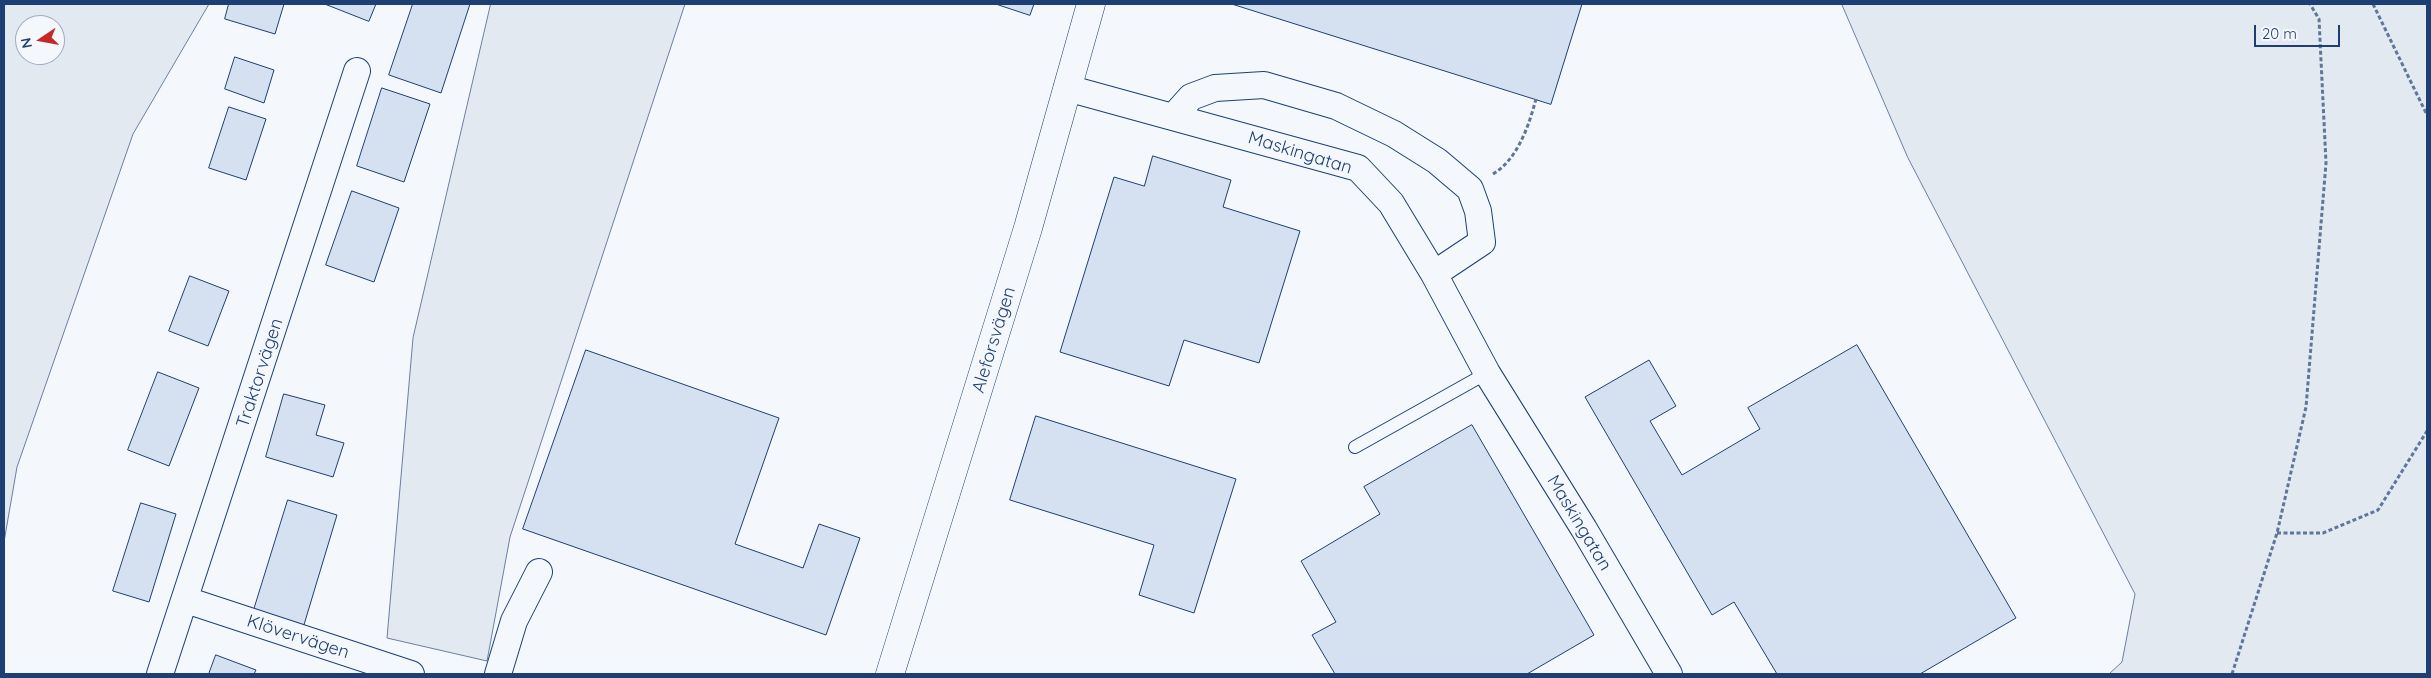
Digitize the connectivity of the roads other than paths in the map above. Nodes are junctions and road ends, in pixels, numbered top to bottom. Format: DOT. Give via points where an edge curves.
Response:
graph roads {
  1 [pos="1091,4"];
  2 [pos="357,71"];
  3 [pos="1067,88"];
  4 [pos="1174,116"];
  5 [pos="1434,274"];
  6 [pos="1487,373"];
  7 [pos="1355,447"];
  8 [pos="539,572"];
  9 [pos="186,600"];
  10 [pos="160,674"];
  11 [pos="411,674"];
  12 [pos="498,674"];
  13 [pos="890,674"];
  14 [pos="1669,674"];
  1 -- 3 [label="street, Aleforsvägen"];
  2 -- 9 [label="street, Traktorvägen"];
  3 -- 4 [label="street, Maskingatan"];
  3 -- 13 [label="street, Aleforsvägen" via="1028,228"];
  4 -- 5 [label="street, Maskingatan" via="1358,168 1391,202"];
  4 -- 5 [label="street" via="1191,97 1216,88 1264,84 1336,106 1394,134 1437,161 1470,189 1478,211 1482,242"];
  5 -- 6 [label="street, Maskingatan"];
  6 -- 7 [label="lane"];
  6 -- 14 [label="street, Maskingatan"];
  8 -- 12 [label="street" via="514,621"];
  9 -- 10 [label="street, Traktorvägen"];
  9 -- 11 [label="street, Klövervägen"];
}
